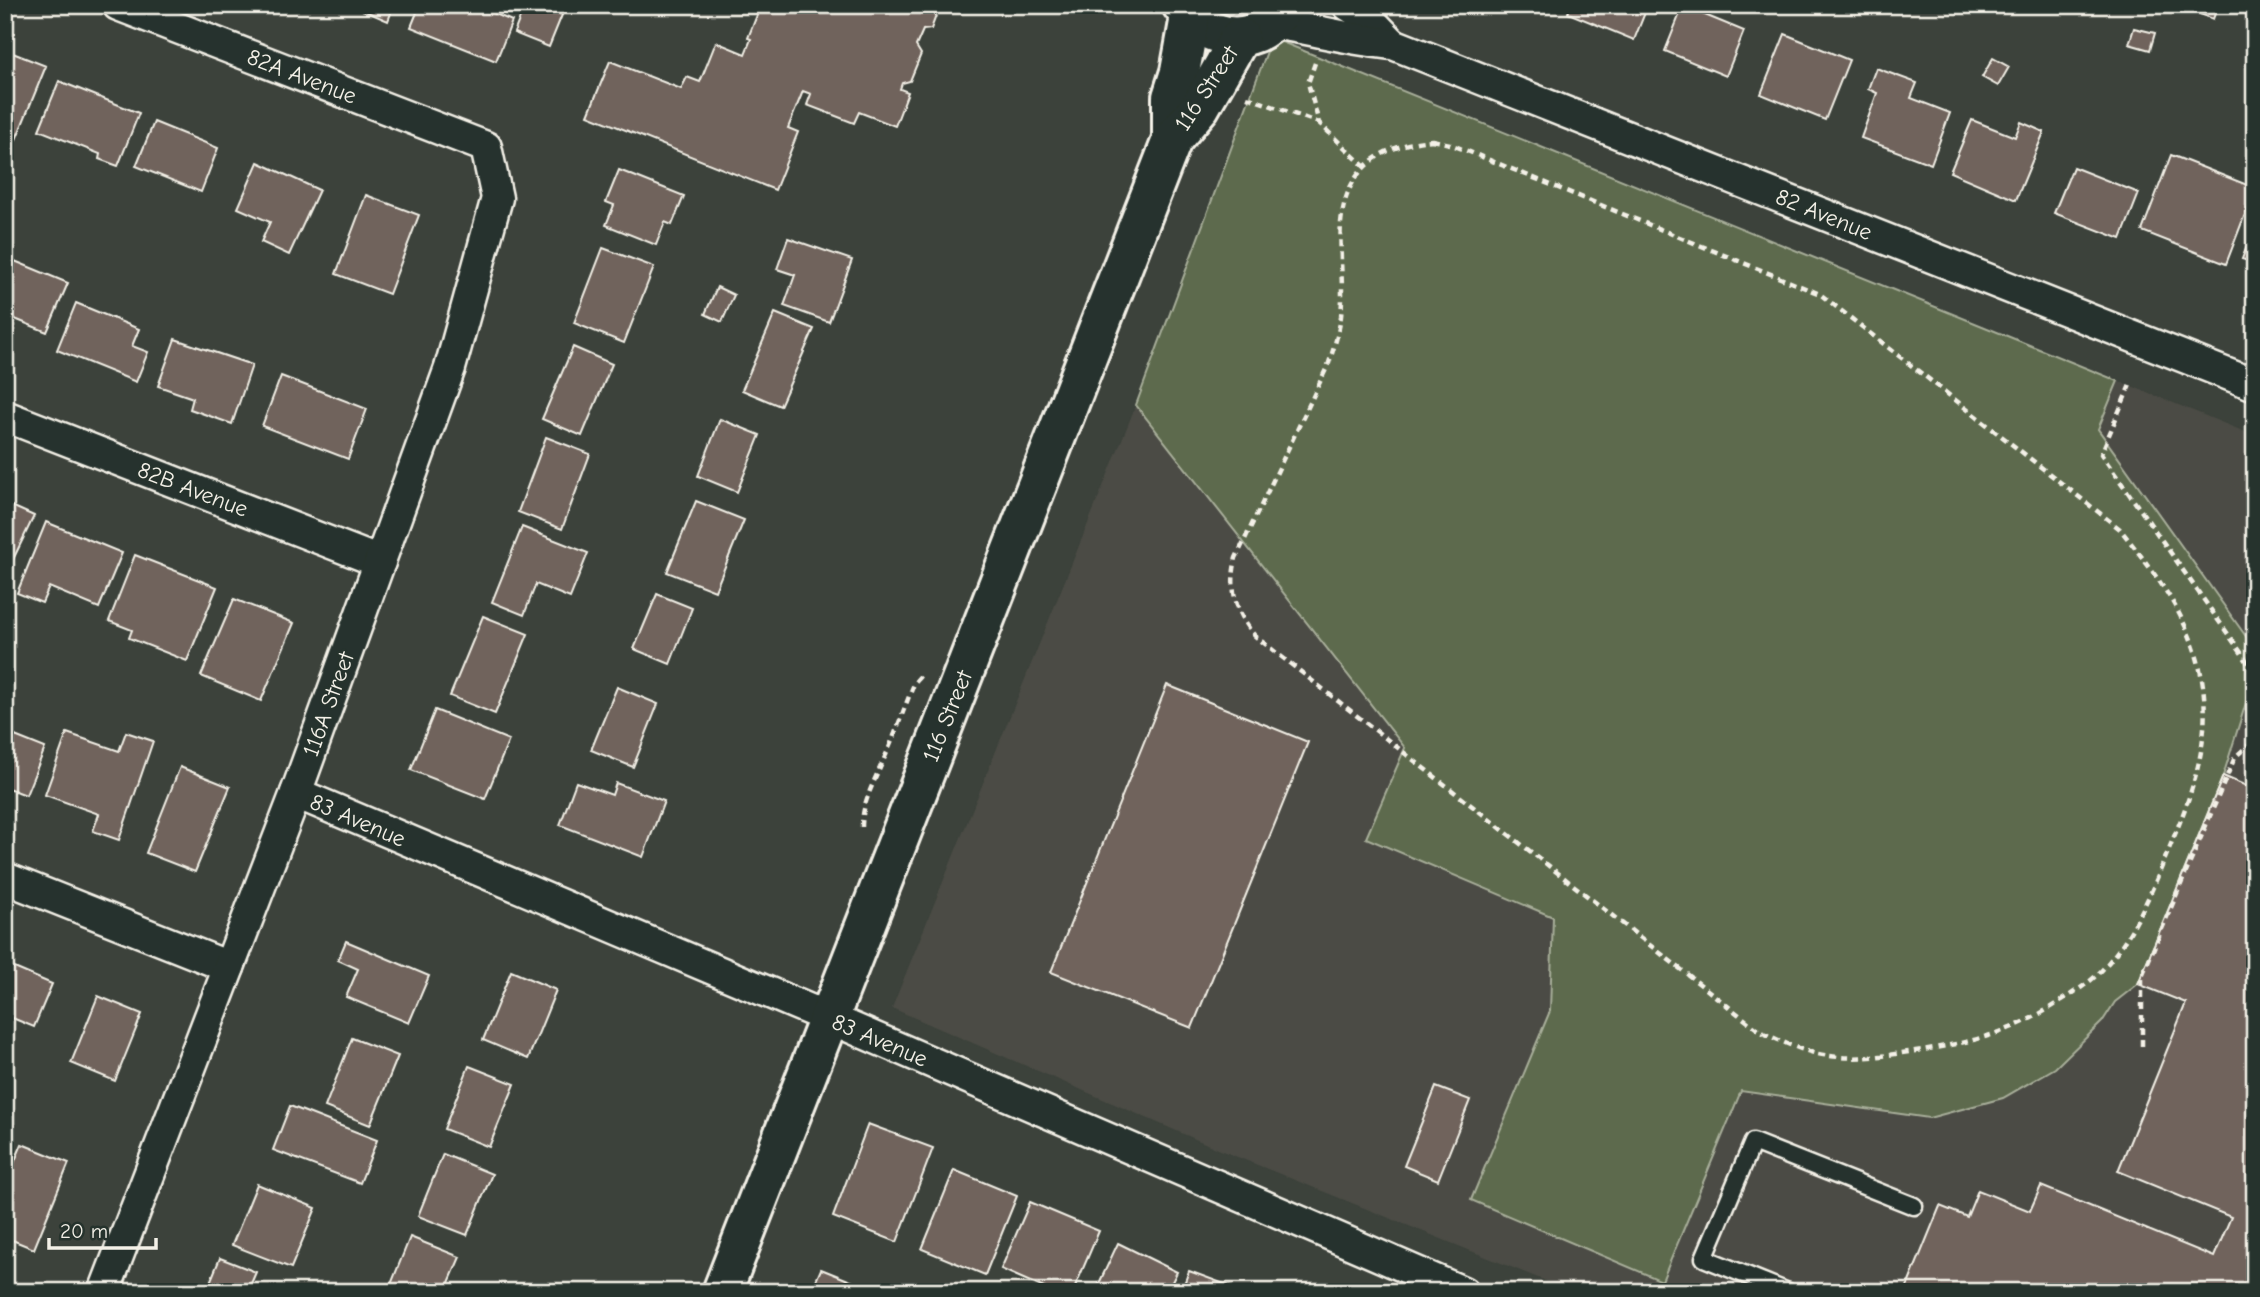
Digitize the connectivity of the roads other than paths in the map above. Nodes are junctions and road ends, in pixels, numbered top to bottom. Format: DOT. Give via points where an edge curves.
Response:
graph roads {
  1 [pos="118,5"];
  2 [pos="1348,5"];
  3 [pos="1186,11"];
  4 [pos="1265,22"];
  5 [pos="1393,44"];
  6 [pos="1172,140"];
  7 [pos="485,146"];
  8 [pos="2255,385"];
  9 [pos="5,415"];
  10 [pos="380,562"];
  11 [pos="296,793"];
  12 [pos="5,878"];
  13 [pos="229,967"];
  14 [pos="829,1018"];
  15 [pos="1913,1206"];
  16 [pos="104,1292"];
  17 [pos="722,1292"];
  18 [pos="1463,1292"];
  19 [pos="1788,1292"];
  1 -- 7 [label="street, 82A Avenue"];
  2 -- 5 [label="street, 82 Avenue"];
  3 -- 4 [label="street" via="1204,29 1221,36"];
  3 -- 6 [label="street, 116 Street" via="1180,72 1172,97"];
  4 -- 5 [label="street, 82 Avenue"];
  4 -- 6 [label="street, 116 Street"];
  5 -- 8 [label="street, 82 Avenue"];
  6 -- 14 [label="street, 116 Street"];
  7 -- 10 [label="street, 116A Street" via="497,198 450,368"];
  9 -- 10 [label="street, 82B Avenue"];
  10 -- 11 [label="street, 116A Street"];
  11 -- 13 [label="street, 116A Street"];
  11 -- 14 [label="street, 83 Avenue"];
  12 -- 13 [label="street"];
  13 -- 16 [label="street, 116A Street"];
  14 -- 17 [label="street, 116 Street"];
  14 -- 18 [label="street, 83 Avenue"];
  15 -- 19 [label="lane" via="1753,1142 1704,1258"];
}
